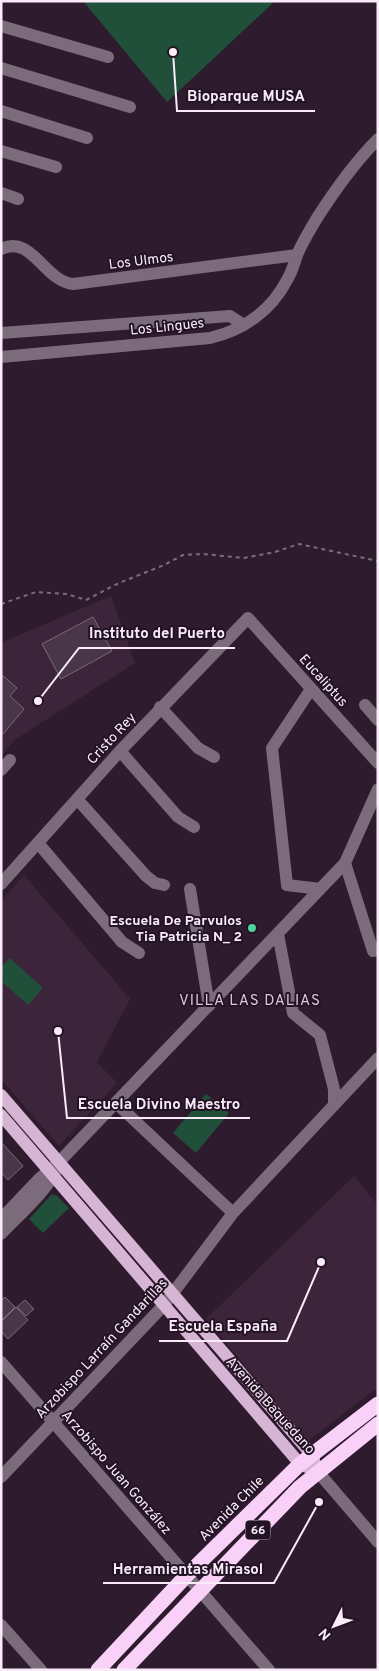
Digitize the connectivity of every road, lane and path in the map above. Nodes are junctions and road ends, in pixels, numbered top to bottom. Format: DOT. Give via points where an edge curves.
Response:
graph roads {
  1 [pos="1,26"];
  2 [pos="108,57"];
  3 [pos="1,68"];
  4 [pos="130,107"];
  5 [pos="1,111"];
  6 [pos="87,138"];
  7 [pos="378,139"];
  8 [pos="1,152"];
  9 [pos="56,167"];
  10 [pos="1,193"];
  11 [pos="18,199"];
  12 [pos="1,249"];
  13 [pos="297,255"];
  14 [pos="154,321"];
  15 [pos="244,325"];
  16 [pos="76,327"];
  17 [pos="37,330"];
  18 [pos="1,333"];
  19 [pos="156,343"];
  20 [pos="78,350"];
  21 [pos="39,354"];
  22 [pos="1,357"];
  23 [pos="378,561"];
  24 [pos="1,604"];
  25 [pos="248,618"];
  26 [pos="311,689"];
  27 [pos="365,705"];
  28 [pos="160,707"];
  29 [pos="378,720"];
  30 [pos="120,751"];
  31 [pos="214,757"];
  32 [pos="378,762"];
  33 [pos="378,789"];
  34 [pos="77,798"];
  35 [pos="194,827"];
  36 [pos="38,843"];
  37 [pos="345,863"];
  38 [pos="1,884"];
  39 [pos="164,885"];
  40 [pos="190,889"];
  41 [pos="320,889"];
  42 [pos="278,934"];
  43 [pos="378,950"];
  44 [pos="139,953"];
  45 [pos="209,1006"];
  46 [pos="378,1058"];
  47 [pos="1,1095"];
  48 [pos="116,1103"];
  49 [pos="334,1105"];
  50 [pos="1,1116"];
  51 [pos="59,1162"];
  52 [pos="51,1173"];
  53 [pos="233,1214"];
  54 [pos="1,1219"];
  55 [pos="1,1234"];
  56 [pos="173,1294"];
  57 [pos="164,1305"];
  58 [pos="1,1362"];
  59 [pos="378,1404"];
  60 [pos="53,1421"];
  61 [pos="378,1424"];
  62 [pos="306,1459"];
  63 [pos="318,1472"];
  64 [pos="1,1477"];
  65 [pos="378,1542"];
  66 [pos="187,1576"];
  67 [pos="200,1590"];
  68 [pos="1,1625"];
  69 [pos="41,1670"];
  70 [pos="98,1670"];
  71 [pos="124,1670"];
  72 [pos="270,1670"];
  1 -- 2 [label="street"];
  3 -- 4 [label="street"];
  5 -- 6 [label="street"];
  7 -- 13 [label="street, Los Lingues" via="332,195"];
  8 -- 9 [label="street"];
  10 -- 11 [label="street"];
  12 -- 13 [label="street, Los Ulmos" via="14,246 25,249 56,278 72,284"];
  13 -- 15 [label="street, Los Lingues" via="281,292"];
  14 -- 15 [label="street" via="230,316"];
  14 -- 16 [label="street"];
  14 -- 19 [label="street"];
  15 -- 19 [label="street, Los Lingues" via="210,338"];
  16 -- 17 [label="street"];
  16 -- 20 [label="street"];
  17 -- 18 [label="street"];
  17 -- 21 [label="street"];
  19 -- 20 [label="street, Los Lingues"];
  20 -- 21 [label="street, Los Lingues"];
  21 -- 22 [label="street, Los Lingues"];
  23 -- 24 [label="path" via="299,544 244,558 183,554 86,600 66,594 36,592"];
  25 -- 26 [label="street, Eucaliptus"];
  25 -- 28 [label="street, Cristo Rey"];
  26 -- 32 [label="street, Eucaliptus"];
  26 -- 41 [label="street" via="272,748 287,885"];
  27 -- 29 [label="street"];
  28 -- 30 [label="street, Cristo Rey"];
  28 -- 31 [label="street" via="198,748"];
  30 -- 34 [label="street, Cristo Rey"];
  30 -- 35 [label="street" via="178,818"];
  33 -- 37 [label="street"];
  34 -- 36 [label="street, Cristo Rey"];
  34 -- 39 [label="street" via="146,876"];
  36 -- 38 [label="street, Cristo Rey"];
  36 -- 44 [label="street" via="122,942"];
  37 -- 41 [label="street"];
  37 -- 43 [label="street" via="373,951"];
  40 -- 45 [label="street"];
  41 -- 42 [label="street"];
  42 -- 45 [label="street"];
  42 -- 49 [label="street" via="293,1013 320,1035 334,1089"];
  45 -- 48 [label="street"];
  46 -- 49 [label="street, Arzobispo Larraín Gandarillas"];
  47 -- 51 [label="main road, Avenida Baquedano"];
  48 -- 51 [label="street"];
  48 -- 53 [label="street"];
  49 -- 53 [label="street, Arzobispo Larraín Gandarillas"];
  50 -- 52 [label="main road, Avenida Baquedano"];
  51 -- 52 [label="street"];
  51 -- 56 [label="main road, Avenida Baquedano"];
  52 -- 54 [label="street"];
  52 -- 55 [label="street"];
  52 -- 57 [label="main road, Avenida Baquedano"];
  53 -- 56 [label="street, Arzobispo Larraín Gandarillas"];
  56 -- 57 [label="street, Arzobispo Larraín Gandarillas"];
  56 -- 62 [label="main road, Avenida Baquedano"];
  57 -- 60 [label="street, Arzobispo Larraín Gandarillas"];
  57 -- 62 [label="main road, Avenida Baquedano"];
  58 -- 60 [label="street, Arzobispo Juan González"];
  59 -- 62 [label="highway, Avenida Chile / 66"];
  60 -- 64 [label="street, Arzobispo Larraín Gandarillas"];
  60 -- 66 [label="street, Arzobispo Juan González"];
  61 -- 63 [label="highway, 66"];
  62 -- 63 [label="main road, Avenida Baquedano"];
  62 -- 66 [label="highway, Avenida Chile / 66"];
  63 -- 65 [label="street"];
  63 -- 67 [label="highway, 66"];
  66 -- 67 [label="street, Arzobispo Juan González"];
  66 -- 70 [label="highway, Avenida Chile / 66"];
  67 -- 71 [label="highway, 66"];
  67 -- 72 [label="street, Arzobispo Juan González"];
  68 -- 69 [label="street"];
}
